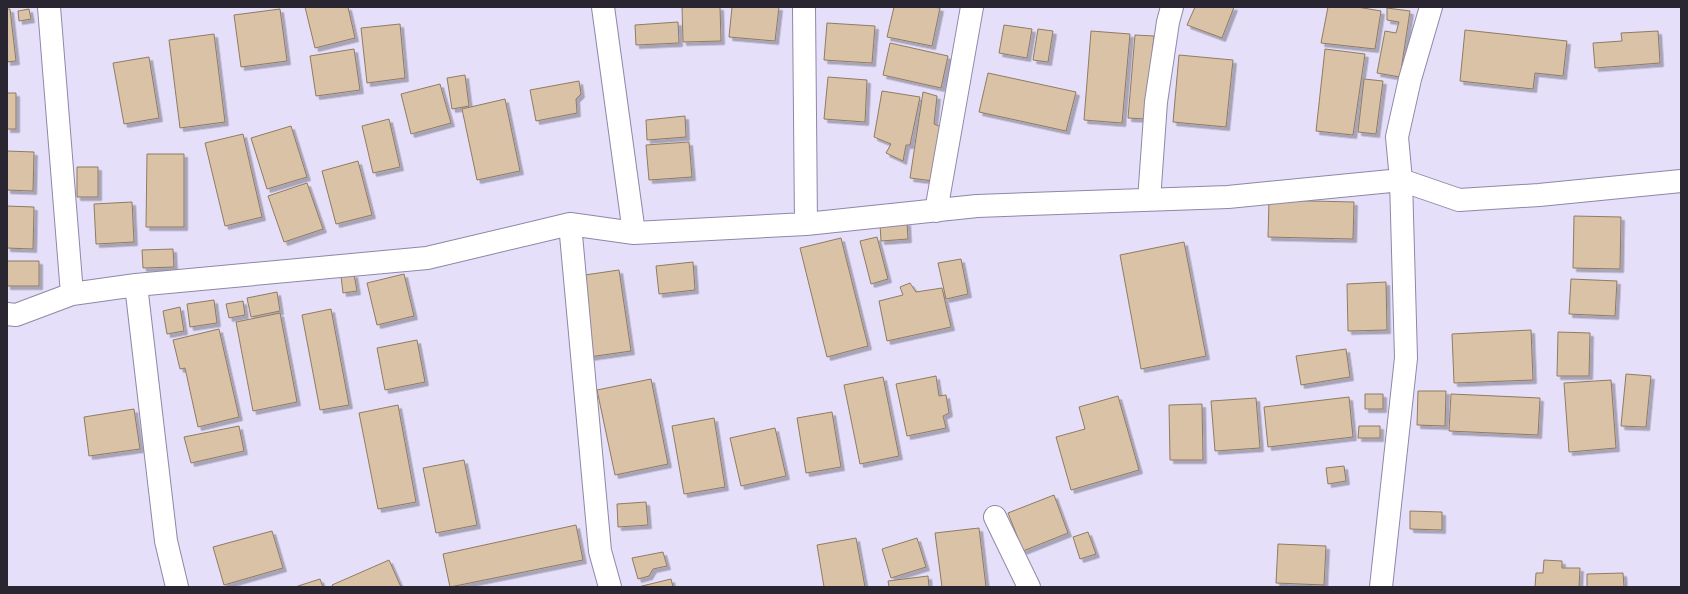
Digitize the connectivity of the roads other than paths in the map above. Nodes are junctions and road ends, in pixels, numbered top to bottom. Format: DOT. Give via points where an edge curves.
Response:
graph roads {
  1 [pos="49,7"];
  2 [pos="603,7"];
  3 [pos="804,7"];
  4 [pos="972,7"];
  5 [pos="1172,7"];
  6 [pos="1431,7"];
  7 [pos="1401,180"];
  8 [pos="1681,181"];
  9 [pos="1149,200"];
  10 [pos="936,211"];
  11 [pos="570,224"];
  12 [pos="806,224"];
  13 [pos="634,233"];
  14 [pos="136,285"];
  15 [pos="72,294"];
  16 [pos="7,314"];
  17 [pos="995,517"];
  18 [pos="177,587"];
  19 [pos="610,587"];
  20 [pos="1029,587"];
  21 [pos="1381,587"];
  1 -- 15 [label="street"];
  2 -- 13 [label="street"];
  3 -- 12 [label="street"];
  4 -- 10 [label="street"];
  5 -- 9 [label="street" via="1156,102"];
  6 -- 7 [label="street" via="1410,79 1397,137"];
  7 -- 8 [label="street" via="1458,200"];
  7 -- 9 [label="street" via="1228,197"];
  7 -- 21 [label="street" via="1406,358"];
  9 -- 10 [label="street" via="977,206"];
  10 -- 12 [label="street"];
  11 -- 13 [label="street"];
  11 -- 14 [label="street" via="427,258"];
  11 -- 19 [label="street" via="600,551"];
  12 -- 13 [label="street"];
  14 -- 15 [label="street"];
  14 -- 18 [label="street" via="166,541"];
  15 -- 16 [label="street" via="16,315"];
  17 -- 20 [label="street"];
}
